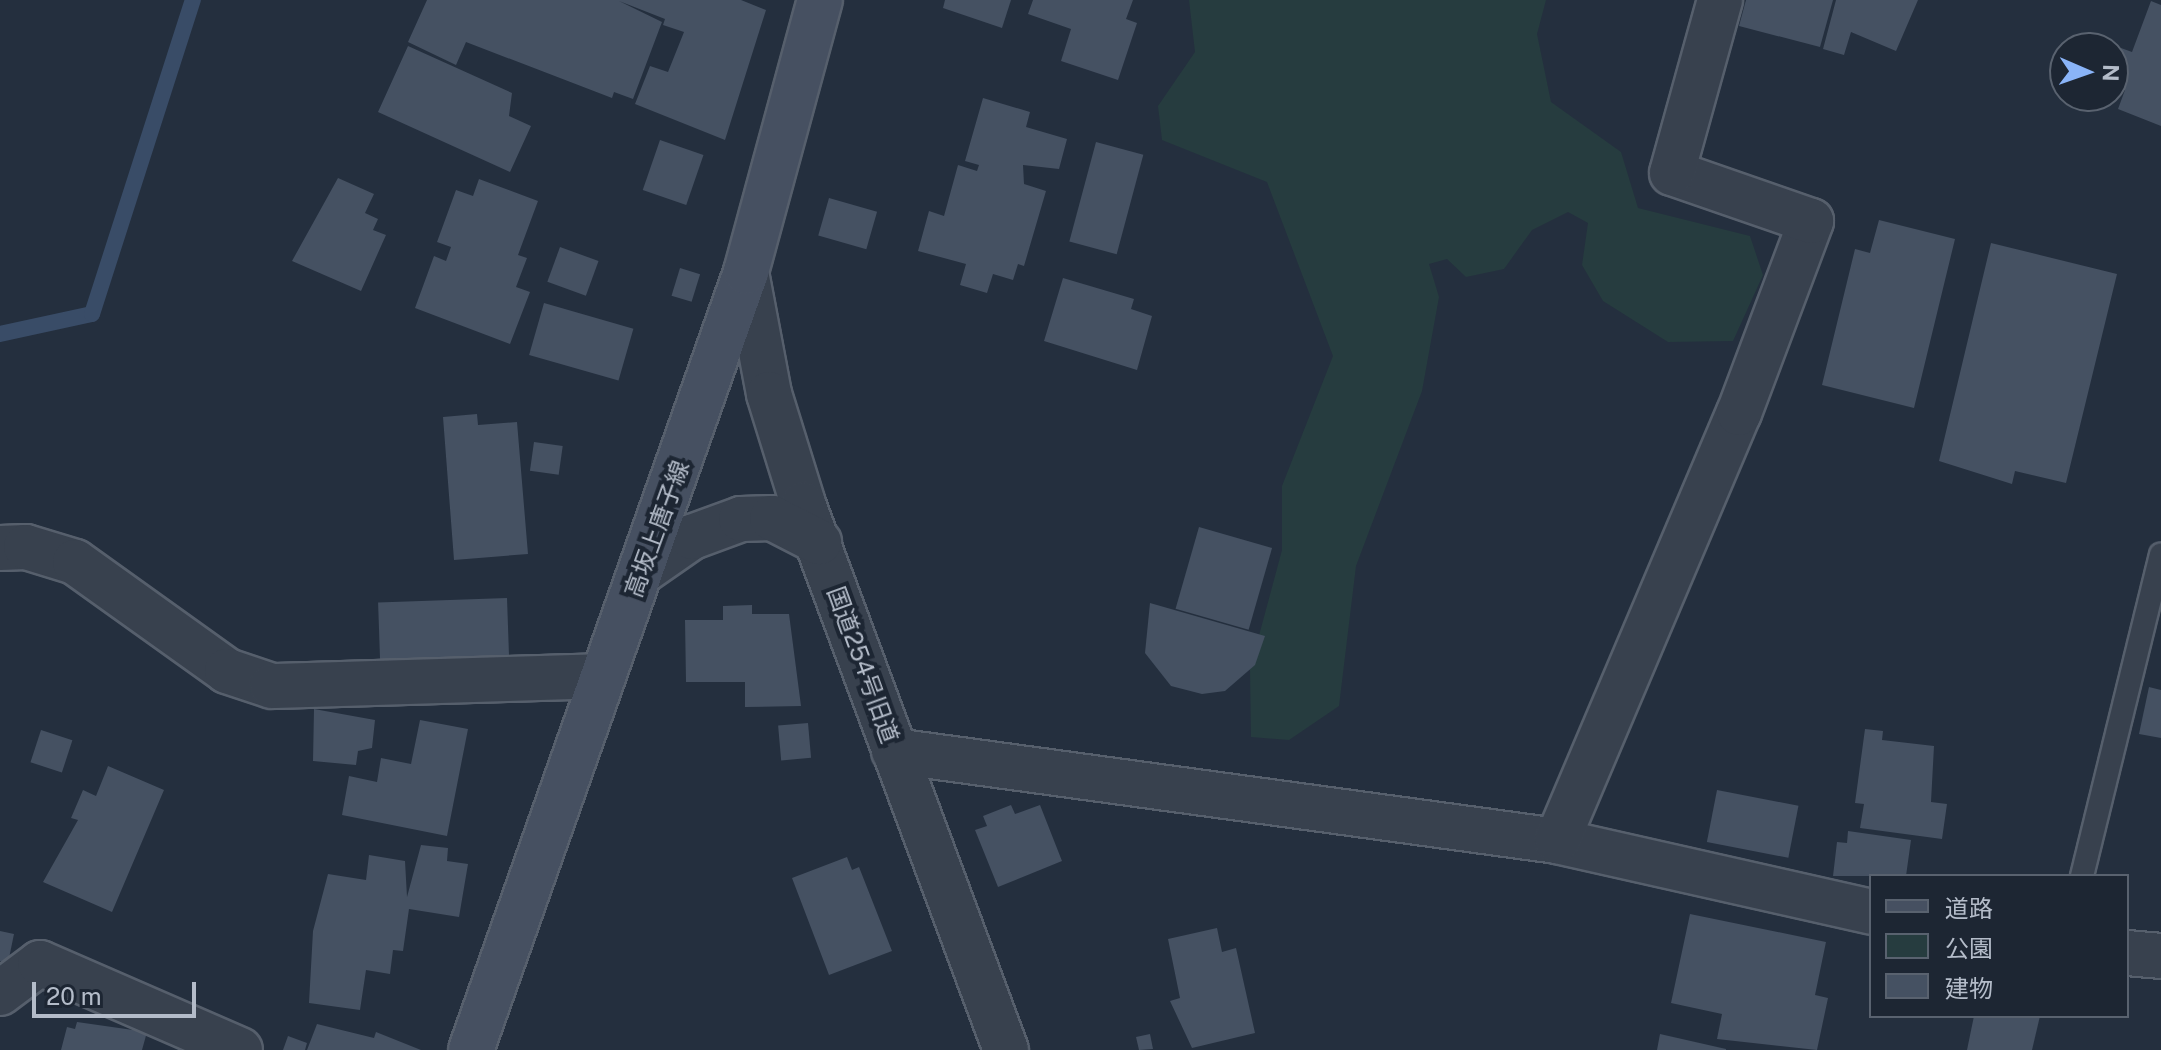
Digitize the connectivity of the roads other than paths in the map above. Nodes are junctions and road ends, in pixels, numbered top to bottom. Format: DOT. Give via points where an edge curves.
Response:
graph roads {
  1 [pos="820,0"];
  2 [pos="1720,0"];
  3 [pos="746,272"];
  4 [pos="819,542"];
  5 [pos="0,548"];
  6 [pos="2161,555"];
  7 [pos="643,571"];
  8 [pos="601,676"];
  9 [pos="894,751"];
  10 [pos="1557,841"];
  11 [pos="2082,874"];
  12 [pos="1869,912"];
  13 [pos="2129,953"];
  14 [pos="2161,956"];
  15 [pos="0,993"];
  16 [pos="240,1050"];
  17 [pos="471,1050"];
  18 [pos="1006,1050"];
  1 -- 3 [label="main road, 高坂上唐子線"];
  2 -- 10 [label="street" via="1672,173 1811,221 1739,413"];
  3 -- 4 [label="street, 国道254号旧道" via="769,394"];
  3 -- 7 [label="main road, 高坂上唐子線"];
  4 -- 7 [label="street" via="772,518 741,519 692,537"];
  4 -- 9 [label="street, 国道254号旧道"];
  5 -- 8 [label="street" via="26,547 75,562 227,671 272,686"];
  6 -- 11 [label="lane"];
  7 -- 8 [label="main road, 高坂上唐子線"];
  8 -- 17 [label="main road, 高坂上唐子線"];
  9 -- 10 [label="street"];
  9 -- 18 [label="street, 国道254号旧道"];
  10 -- 12 [label="street"];
  13 -- 14 [label="street"];
  15 -- 16 [label="street" via="40,963"];
}
